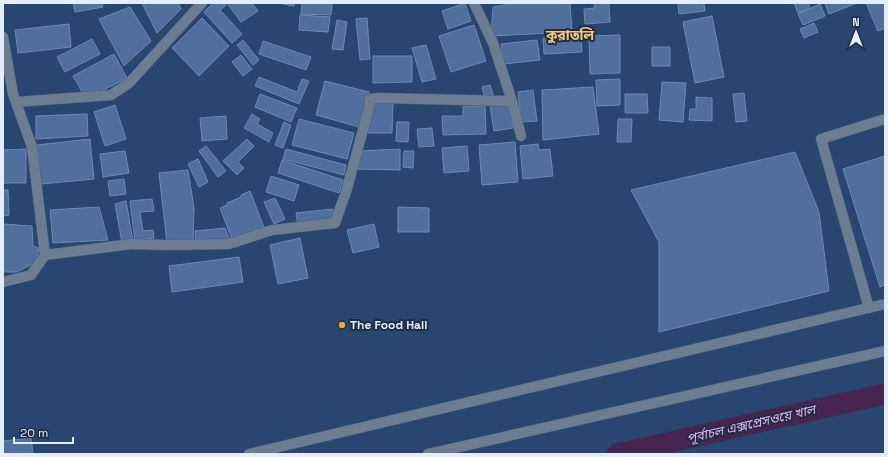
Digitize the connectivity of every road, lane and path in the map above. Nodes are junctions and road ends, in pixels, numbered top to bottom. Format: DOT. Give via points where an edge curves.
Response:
graph roads {
  1 [pos="202,3"];
  2 [pos="474,3"];
  3 [pos="3,37"];
  4 [pos="512,101"];
  5 [pos="16,102"];
  6 [pos="885,119"];
  7 [pos="520,136"];
  8 [pos="46,255"];
  9 [pos="3,282"];
  10 [pos="885,304"];
  11 [pos="869,308"];
  12 [pos="885,351"];
  13 [pos="249,454"];
  14 [pos="428,454"];
  1 -- 5 [label="street" via="135,78 111,95"];
  2 -- 4 [label="street" via="493,43"];
  3 -- 5 [label="street"];
  4 -- 7 [label="street"];
  4 -- 8 [label="street" via="370,99 335,223 272,230 230,244 132,244"];
  5 -- 8 [label="street" via="32,146"];
  6 -- 11 [label="street" via="822,139"];
  8 -- 9 [label="street" via="31,275"];
  10 -- 11 [label="street"];
  11 -- 13 [label="street"];
  12 -- 14 [label="street"];
}
